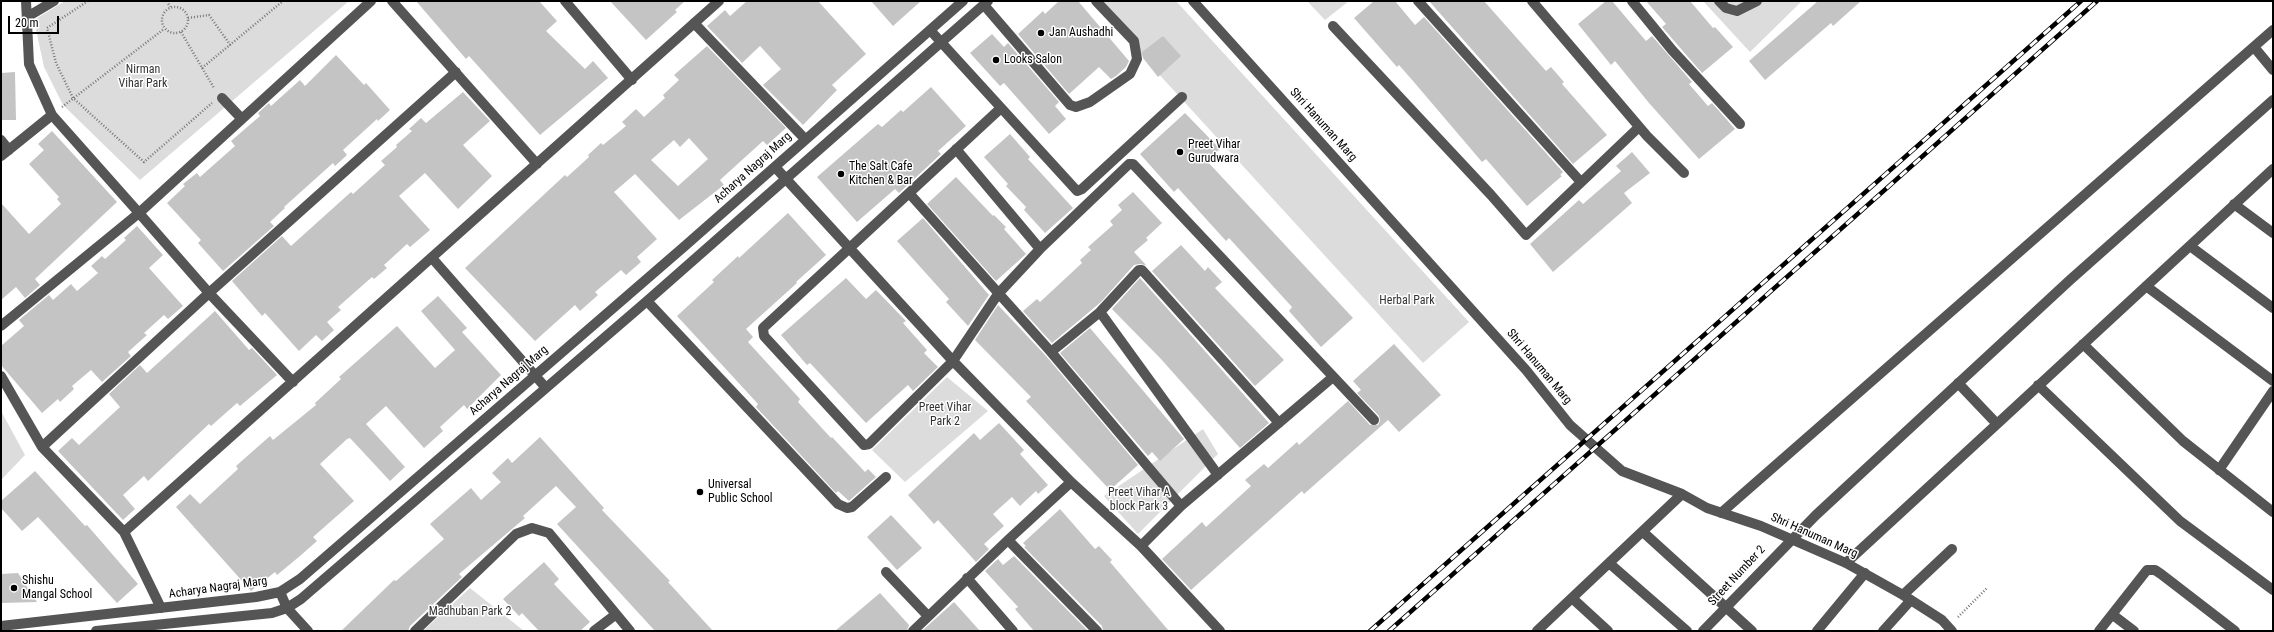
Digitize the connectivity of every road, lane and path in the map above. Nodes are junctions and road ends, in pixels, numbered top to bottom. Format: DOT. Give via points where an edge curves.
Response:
graph roads {
  1 [pos="26,1"];
  2 [pos="54,1"];
  3 [pos="88,1"];
  4 [pos="167,1"];
  5 [pos="283,1"];
  6 [pos="371,1"];
  7 [pos="392,1"];
  8 [pos="565,1"];
  9 [pos="720,1"];
  10 [pos="963,1"];
  11 [pos="1096,1"];
  12 [pos="1193,1"];
  13 [pos="1418,1"];
  14 [pos="1532,1"];
  15 [pos="1632,1"];
  16 [pos="1719,1"];
  17 [pos="1757,1"];
  18 [pos="986,3"];
  19 [pos="170,7"];
  20 [pos="27,17"];
  21 [pos="188,18"];
  22 [pos="694,23"];
  23 [pos="1334,26"];
  24 [pos="164,29"];
  25 [pos="930,30"];
  26 [pos="2273,30"];
  27 [pos="181,32"];
  28 [pos="940,43"];
  29 [pos="231,46"];
  30 [pos="2254,47"];
  31 [pos="202,68"];
  32 [pos="2273,70"];
  33 [pos="456,72"];
  34 [pos="632,80"];
  35 [pos="218,97"];
  36 [pos="1182,97"];
  37 [pos="73,98"];
  38 [pos="2273,100"];
  39 [pos="1001,108"];
  40 [pos="52,115"];
  41 [pos="242,119"];
  42 [pos="1740,124"];
  43 [pos="1639,127"];
  44 [pos="805,139"];
  45 [pos="1,140"];
  46 [pos="956,149"];
  47 [pos="5,153"];
  48 [pos="537,164"];
  49 [pos="775,167"];
  50 [pos="2273,169"];
  51 [pos="1684,173"];
  52 [pos="785,180"];
  53 [pos="1580,181"];
  54 [pos="909,193"];
  55 [pos="2234,204"];
  56 [pos="140,213"];
  57 [pos="2273,233"];
  58 [pos="2190,246"];
  59 [pos="850,248"];
  60 [pos="1040,249"];
  61 [pos="432,258"];
  62 [pos="2146,286"];
  63 [pos="209,293"];
  64 [pos="998,294"];
  65 [pos="647,301"];
  66 [pos="2273,308"];
  67 [pos="1100,312"];
  68 [pos="1,326"];
  69 [pos="2083,344"];
  70 [pos="1051,352"];
  71 [pos="953,361"];
  72 [pos="535,375"];
  73 [pos="1,376"];
  74 [pos="1333,377"];
  75 [pos="2273,381"];
  76 [pos="293,382"];
  77 [pos="1958,383"];
  78 [pos="2038,385"];
  79 [pos="546,388"];
  80 [pos="2273,391"];
  81 [pos="1374,420"];
  82 [pos="1279,422"];
  83 [pos="1997,424"];
  84 [pos="42,447"];
  85 [pos="2220,470"];
  86 [pos="1218,475"];
  87 [pos="886,477"];
  88 [pos="1071,482"];
  89 [pos="1682,494"];
  90 [pos="1181,506"];
  91 [pos="2273,512"];
  92 [pos="1721,513"];
  93 [pos="124,532"];
  94 [pos="1643,532"];
  95 [pos="1790,539"];
  96 [pos="1008,540"];
  97 [pos="1141,546"];
  98 [pos="1952,549"];
  99 [pos="1609,563"];
  100 [pos="1846,563"];
  101 [pos="886,572"];
  102 [pos="1865,573"];
  103 [pos="967,578"];
  104 [pos="1987,588"];
  105 [pos="2273,590"];
  106 [pos="280,592"];
  107 [pos="1907,597"];
  108 [pos="1572,598"];
  109 [pos="1726,607"];
  110 [pos="161,608"];
  111 [pos="287,608"];
  112 [pos="615,614"];
  113 [pos="928,615"];
  114 [pos="2113,615"];
  115 [pos="1,626"];
  116 [pos="1950,629"];
  117 [pos="96,631"];
  118 [pos="308,631"];
  119 [pos="415,631"];
  120 [pos="594,631"];
  121 [pos="630,631"];
  122 [pos="913,631"];
  123 [pos="1013,631"];
  124 [pos="1097,631"];
  125 [pos="1220,631"];
  126 [pos="1537,631"];
  127 [pos="1608,631"];
  128 [pos="1687,631"];
  129 [pos="1703,631"];
  130 [pos="1752,631"];
  131 [pos="1817,631"];
  132 [pos="1883,631"];
  133 [pos="2099,631"];
  134 [pos="2134,631"];
  135 [pos="2235,631"];
  1 -- 20 [label="street"];
  2 -- 20 [label="street"];
  3 -- 37 [label="path" via="47,28 56,63"];
  4 -- 19 [label="path"];
  5 -- 29 [label="path"];
  6 -- 41 [label="street"];
  7 -- 33 [label="street"];
  8 -- 34 [label="street"];
  9 -- 22 [label="street"];
  10 -- 25 [label="street, Acharya Nagraj Marg"];
  11 -- 18 [label="street" via="1134,41 1137,59 1130,74 1090,102 1076,106 1070,105"];
  12 -- 89 [label="street, Shri Hanuman Marg" via="1526,370 1570,425 1622,471"];
  13 -- 53 [label="street"];
  14 -- 43 [label="street"];
  15 -- 42 [label="street" via="1672,50"];
  16 -- 17 [label="street" via="1726,8 1738,11"];
  18 -- 28 [label="street"];
  19 -- 21 [label="path" via="182,8"];
  19 -- 24 [label="path" via="161,20"];
  20 -- 40 [label="street" via="29,64"];
  21 -- 27 [label="path" via="187,26"];
  21 -- 29 [label="path" via="209,15"];
  22 -- 34 [label="street"];
  22 -- 44 [label="street"];
  23 -- 53 [label="street" via="1526,235"];
  24 -- 27 [label="path" via="174,34"];
  24 -- 37 [label="path"];
  25 -- 28 [label="street"];
  25 -- 44 [label="street, Acharya Nagraj Marg"];
  26 -- 30 [label="street"];
  27 -- 31 [label="path"];
  28 -- 39 [label="street"];
  28 -- 52 [label="street"];
  29 -- 31 [label="path"];
  30 -- 32 [label="street"];
  30 -- 92 [label="street"];
  31 -- 35 [label="path"];
  33 -- 48 [label="street"];
  33 -- 63 [label="street"];
  34 -- 48 [label="street"];
  35 -- 37 [label="path" via="144,162"];
  35 -- 41 [label="street"];
  36 -- 39 [label="street" via="1077,191"];
  37 -- 40 [label="path"];
  38 -- 77 [label="street, Street Number 2"];
  39 -- 46 [label="street"];
  40 -- 47 [label="street"];
  40 -- 56 [label="street"];
  41 -- 56 [label="street"];
  43 -- 51 [label="street"];
  43 -- 53 [label="street"];
  44 -- 49 [label="street, Acharya Nagraj Marg"];
  45 -- 47 [label="street"];
  46 -- 54 [label="street"];
  46 -- 60 [label="street"];
  48 -- 61 [label="street"];
  49 -- 52 [label="street"];
  49 -- 72 [label="street, Acharya Nagraj Marg"];
  50 -- 55 [label="street"];
  52 -- 59 [label="street"];
  52 -- 65 [label="street"];
  54 -- 59 [label="street"];
  54 -- 64 [label="street"];
  55 -- 57 [label="street"];
  55 -- 58 [label="street"];
  56 -- 63 [label="street"];
  56 -- 68 [label="street"];
  58 -- 62 [label="street"];
  58 -- 66 [label="street"];
  59 -- 71 [label="street"];
  59 -- 71 [label="street" via="765,326 764,336 866,446"];
  60 -- 64 [label="street"];
  60 -- 74 [label="street" via="1130,164 1134,164"];
  61 -- 72 [label="street"];
  61 -- 76 [label="street"];
  62 -- 69 [label="street"];
  62 -- 75 [label="street"];
  63 -- 76 [label="street"];
  63 -- 84 [label="street"];
  64 -- 70 [label="street"];
  64 -- 71 [label="street"];
  65 -- 79 [label="street"];
  65 -- 87 [label="street" via="838,504 847,508 852,507"];
  67 -- 70 [label="street"];
  67 -- 82 [label="street" via="1139,270 1143,270"];
  67 -- 86 [label="street"];
  69 -- 78 [label="street"];
  69 -- 85 [label="street" via="2183,441"];
  70 -- 90 [label="street"];
  71 -- 88 [label="street"];
  72 -- 79 [label="street"];
  72 -- 106 [label="street, Acharya Nagraj Marg" via="300,579"];
  73 -- 84 [label="street"];
  74 -- 81 [label="street"];
  74 -- 82 [label="street"];
  76 -- 93 [label="street"];
  77 -- 83 [label="street"];
  77 -- 95 [label="street, Street Number 2"];
  78 -- 83 [label="street"];
  78 -- 105 [label="street" via="2180,521"];
  79 -- 111 [label="street" via="301,599"];
  80 -- 85 [label="street"];
  82 -- 86 [label="street"];
  83 -- 100 [label="street"];
  84 -- 93 [label="street"];
  85 -- 91 [label="street"];
  86 -- 90 [label="street"];
  88 -- 96 [label="street"];
  88 -- 97 [label="street"];
  89 -- 92 [label="street, Shri Hanuman Marg"];
  89 -- 94 [label="street"];
  90 -- 97 [label="street"];
  92 -- 95 [label="street, Shri Hanuman Marg"];
  93 -- 110 [label="street"];
  94 -- 99 [label="street"];
  94 -- 109 [label="street"];
  95 -- 100 [label="street, Shri Hanuman Marg"];
  95 -- 109 [label="street, Street Number 2"];
  96 -- 103 [label="street"];
  96 -- 124 [label="street"];
  97 -- 125 [label="street"];
  98 -- 107 [label="street"];
  99 -- 108 [label="street"];
  99 -- 128 [label="street"];
  100 -- 102 [label="street, Shri Hanuman Marg"];
  101 -- 113 [label="street"];
  102 -- 107 [label="street, Shri Hanuman Marg"];
  102 -- 131 [label="street"];
  103 -- 113 [label="street"];
  103 -- 123 [label="street"];
  104 -- 116 [label="path"];
  106 -- 110 [label="street, Acharya Nagraj Marg"];
  106 -- 111 [label="street"];
  107 -- 116 [label="street, Shri Hanuman Marg" via="1942,620"];
  107 -- 132 [label="street"];
  108 -- 126 [label="street"];
  108 -- 127 [label="street"];
  109 -- 129 [label="street, Street Number 2"];
  109 -- 130 [label="street"];
  110 -- 115 [label="street, Acharya Nagraj Marg"];
  111 -- 117 [label="street" via="272,613"];
  111 -- 118 [label="street"];
  112 -- 119 [label="street" via="549,533 532,528 516,534"];
  112 -- 120 [label="street"];
  112 -- 121 [label="street"];
  113 -- 122 [label="street"];
  114 -- 133 [label="street"];
  114 -- 134 [label="street"];
  114 -- 135 [label="street" via="2143,574 2147,570 2155,570"];
}
